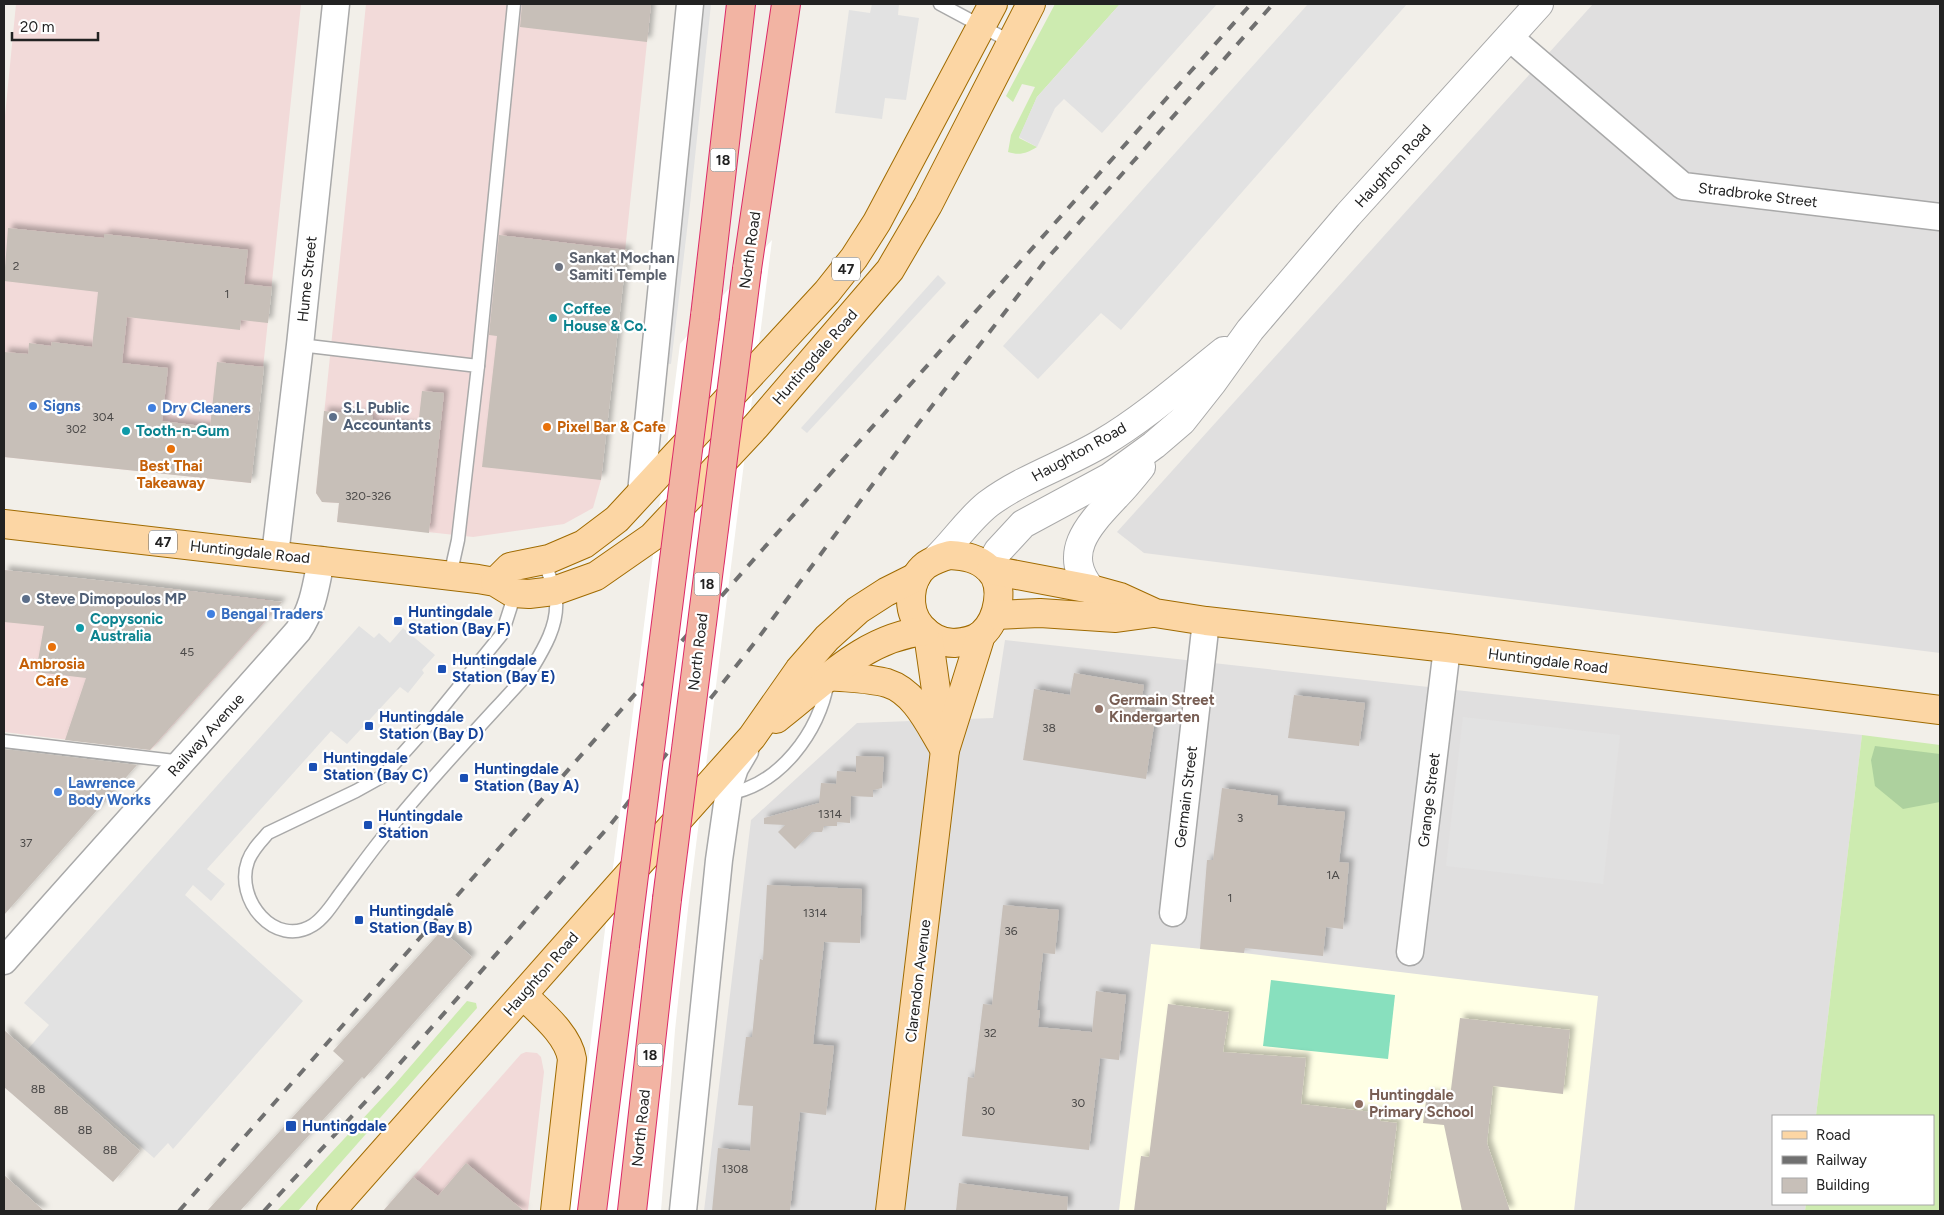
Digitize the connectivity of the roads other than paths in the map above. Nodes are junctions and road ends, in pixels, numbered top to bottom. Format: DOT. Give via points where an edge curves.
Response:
graph roads {
  1 [pos="336,4"];
  2 [pos="514,4"];
  3 [pos="690,4"];
  4 [pos="741,4"];
  5 [pos="786,4"];
  6 [pos="940,4"];
  7 [pos="1032,4"];
  8 [pos="1539,4"];
  9 [pos="988,15"];
  10 [pos="1509,37"];
  11 [pos="1012,42"];
  12 [pos="1940,217"];
  13 [pos="1250,330"];
  14 [pos="300,345"];
  15 [pos="478,366"];
  16 [pos="1172,432"];
  17 [pos="641,493"];
  18 [pos="4,524"];
  19 [pos="275,555"];
  20 [pos="322,560"];
  21 [pos="544,560"];
  22 [pos="926,568"];
  23 [pos="989,569"];
  24 [pos="450,576"];
  25 [pos="506,581"];
  26 [pos="1091,589"];
  27 [pos="554,591"];
  28 [pos="1155,613"];
  29 [pos="1206,621"];
  30 [pos="988,625"];
  31 [pos="926,633"];
  32 [pos="1447,648"];
  33 [pos="829,676"];
  34 [pos="1940,710"];
  35 [pos="752,737"];
  36 [pos="4,741"];
  37 [pos="945,750"];
  38 [pos="183,762"];
  39 [pos="728,794"];
  40 [pos="700,796"];
  41 [pos="1173,913"];
  42 [pos="1410,952"];
  43 [pos="4,961"];
  44 [pos="523,995"];
  45 [pos="331,1211"];
  46 [pos="555,1211"];
  47 [pos="592,1211"];
  48 [pos="632,1211"];
  49 [pos="683,1211"];
  50 [pos="890,1211"];
  1 -- 14 [label="street, Hume Street"];
  2 -- 15 [label="lane"];
  3 -- 17 [label="street"];
  4 -- 47 [label="highway, 18, bridge"];
  5 -- 48 [label="highway, North Road / 18, bridge" via="747,269 667,899"];
  6 -- 9 [label="lane"];
  7 -- 11 [label="main road, Huntingdale Road / 47"];
  8 -- 10 [label="street, Haughton Road"];
  9 -- 11 [label="lane"];
  9 -- 17 [label="main road, Huntingdale Road / 47" via="877,222 854,258 827,292"];
  10 -- 12 [label="street, Stradbroke Street" via="1683,186"];
  10 -- 13 [label="street, Haughton Road" via="1348,215"];
  11 -- 27 [label="main road, Huntingdale Road / 47" via="928,205 890,270 756,426 652,536 596,576"];
  13 -- 16 [label="street, Haughton Road" via="1194,408"];
  13 -- 22 [label="street, Haughton Road" via="1113,436 990,503"];
  14 -- 15 [label="lane"];
  14 -- 19 [label="street, Hume Street"];
  15 -- 24 [label="lane" via="458,540"];
  16 -- 23 [label="street, Haughton Road" via="1110,476 1023,524 998,551"];
  16 -- 26 [label="street" via="1086,531 1080,544 1078,563"];
  17 -- 21 [label="main road, Huntingdale Road / 47" via="600,533 584,544"];
  18 -- 19 [label="main road, Huntingdale Road / 47"];
  19 -- 20 [label="main road, Huntingdale Road / 47"];
  20 -- 24 [label="main road, Huntingdale Road / 47"];
  20 -- 38 [label="street, Railway Avenue" via="313,601 298,631"];
  21 -- 25 [label="main road, Huntingdale Road / 47"];
  21 -- 27 [label="lane"];
  22 -- 23 [label="main road" via="950,555 966,556"];
  22 -- 31 [label="main road" via="911,594 917,623"];
  22 -- 35 [label="main road, Haughton Road" via="858,610 826,638"];
  23 -- 26 [label="main road, Huntingdale Road"];
  23 -- 30 [label="main road" via="997,584 998,600"];
  24 -- 25 [label="main road, Huntingdale Road / 47"];
  25 -- 27 [label="main road, Huntingdale Road / 47" via="529,594"];
  25 -- 27 [label="lane" via="511,606 502,634 383,776 268,834 257,844 248,861 246,891 250,902 265,921 288,930 300,930 320,920 387,831 531,670 553,625"];
  26 -- 28 [label="main road, Huntingdale Road"];
  28 -- 29 [label="main road, Huntingdale Road"];
  28 -- 30 [label="main road, Huntingdale Road" via="1116,618 1040,613"];
  29 -- 32 [label="main road, Huntingdale Road"];
  29 -- 41 [label="street, Germain Street"];
  30 -- 31 [label="main road" via="963,642 948,643"];
  30 -- 37 [label="main road, Clarendon Avenue"];
  31 -- 33 [label="main road, Haughton Road" via="892,637 861,653"];
  31 -- 37 [label="main road, Clarendon Avenue"];
  32 -- 34 [label="main road, Huntingdale Road"];
  32 -- 42 [label="street, Grange Street"];
  33 -- 35 [label="main road, Haughton Road"];
  33 -- 37 [label="main road" via="875,681 902,690 920,710"];
  33 -- 39 [label="lane" via="818,715 799,746 765,780"];
  35 -- 39 [label="street" via="735,768"];
  35 -- 40 [label="main road, Haughton Road"];
  36 -- 38 [label="lane"];
  37 -- 50 [label="main road, Clarendon Avenue"];
  38 -- 43 [label="street, Railway Avenue"];
  39 -- 40 [label="lane"];
  39 -- 49 [label="street"];
  40 -- 44 [label="main road, Haughton Road"];
  44 -- 45 [label="main road, Haughton Road"];
  44 -- 46 [label="main road" via="571,1049"];
}
